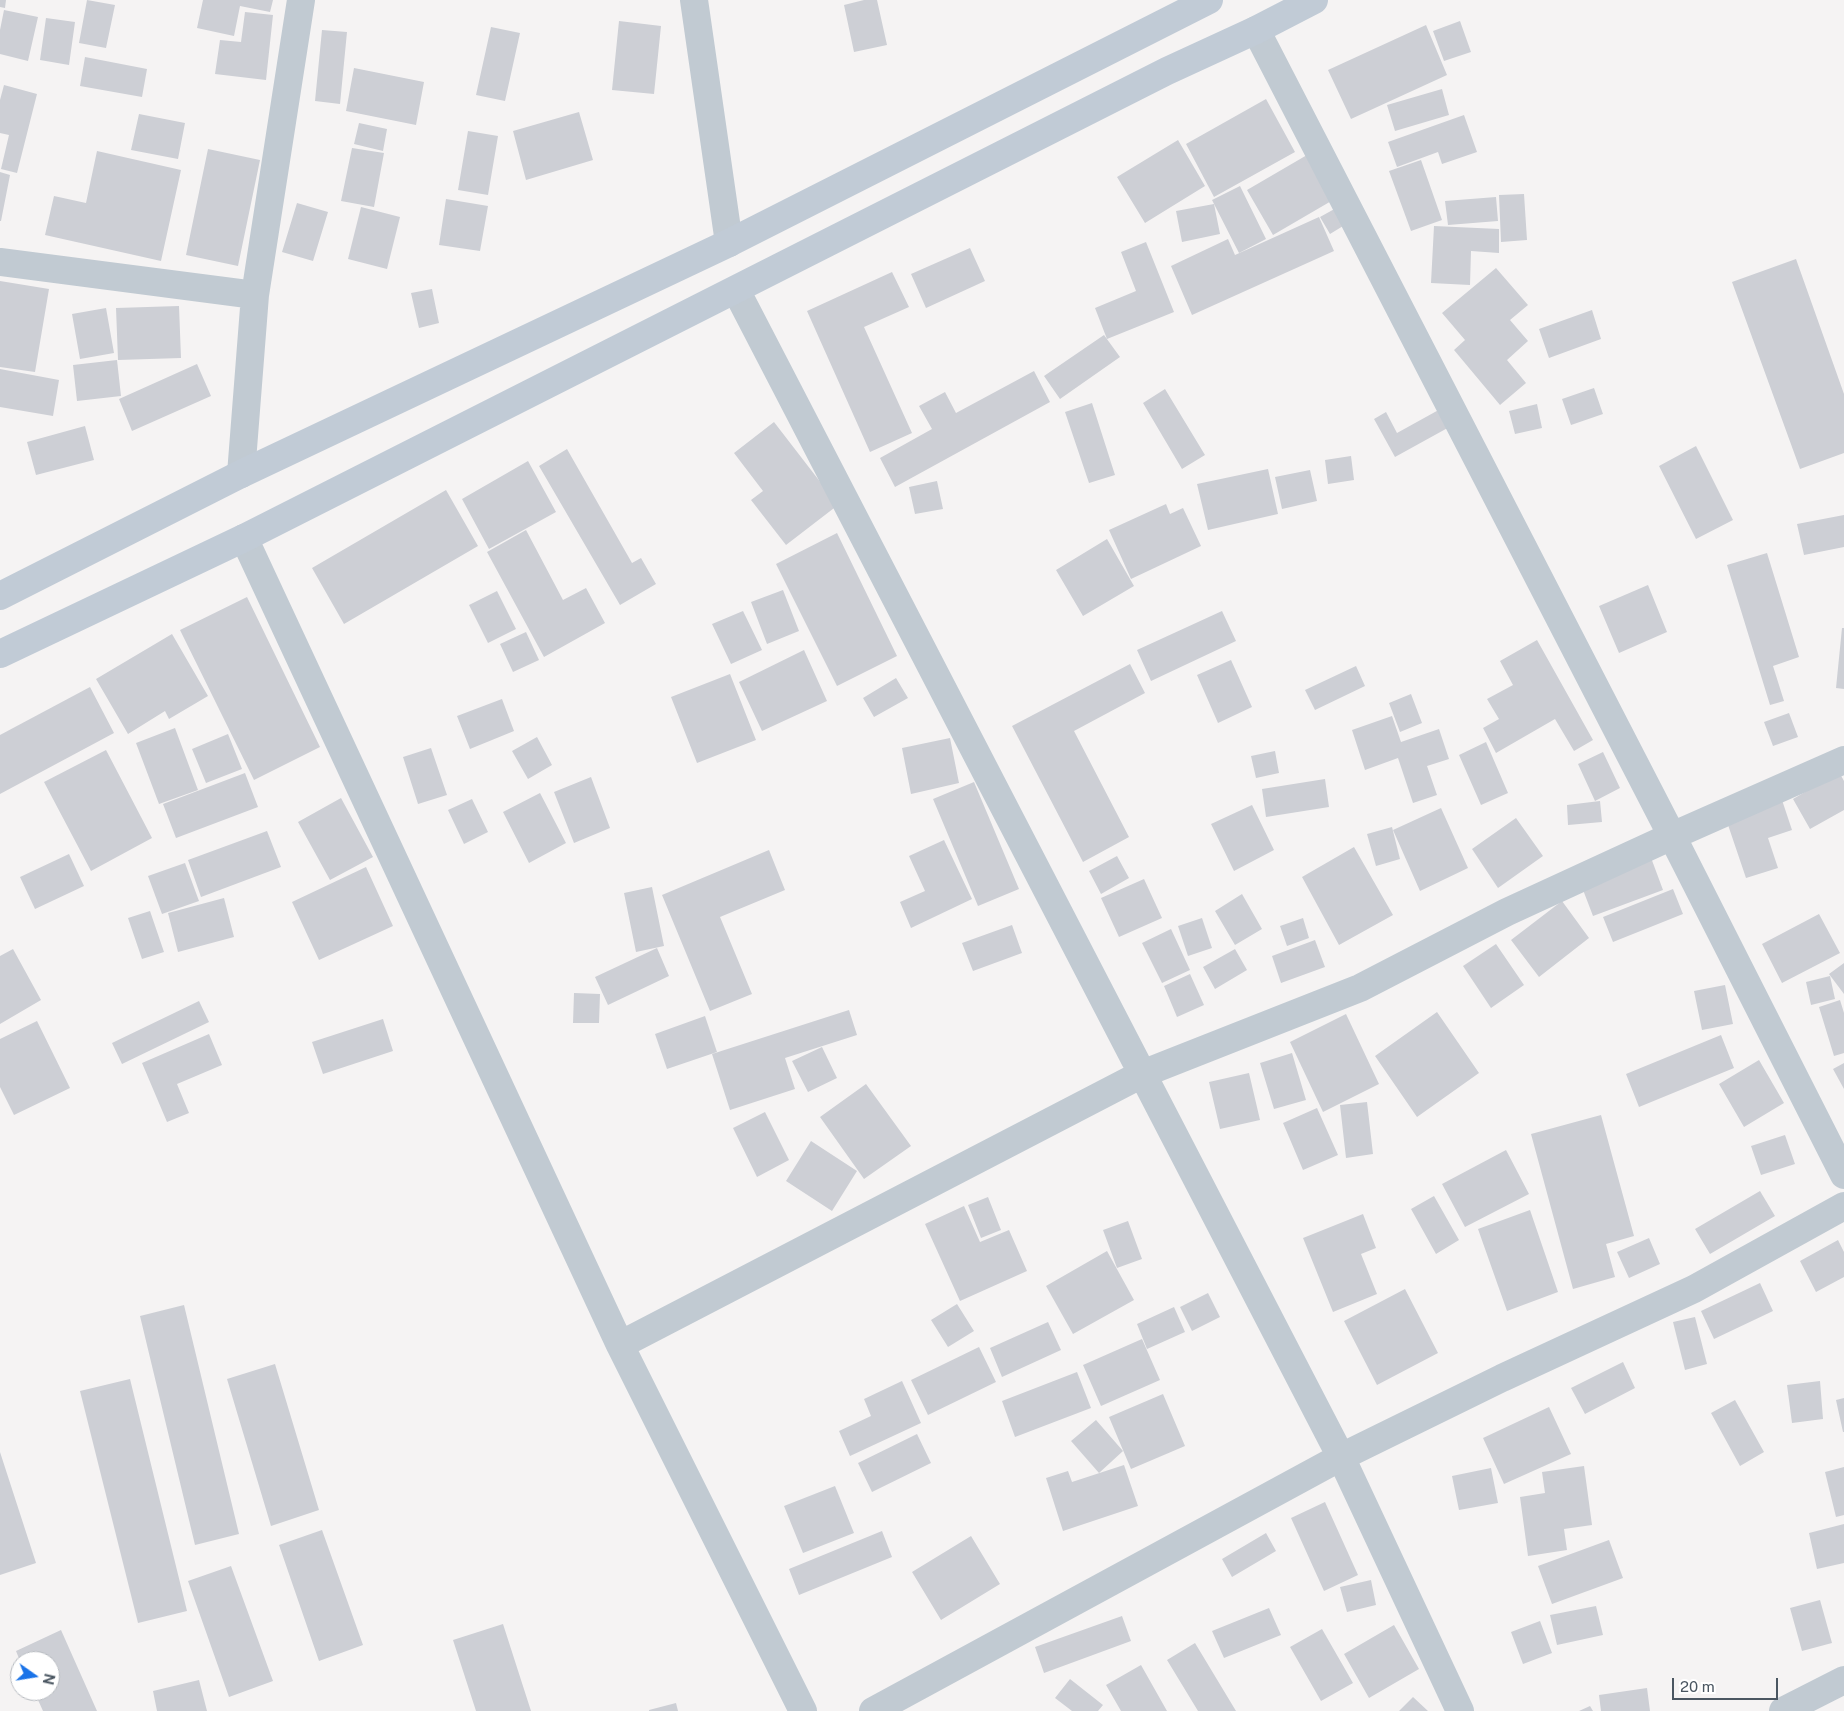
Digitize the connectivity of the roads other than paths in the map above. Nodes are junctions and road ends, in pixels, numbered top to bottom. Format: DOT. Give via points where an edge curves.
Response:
graph roads {
  1 [pos="300,0"];
  2 [pos="694,0"];
  3 [pos="1209,0"];
  4 [pos="1314,0"];
  5 [pos="1256,30"];
  6 [pos="729,243"];
  7 [pos="0,262"];
  8 [pos="736,290"];
  9 [pos="255,295"];
  10 [pos="241,474"];
  11 [pos="244,538"];
  12 [pos="0,596"];
  13 [pos="0,654"];
  14 [pos="1844,760"];
  15 [pos="1672,836"];
  16 [pos="1142,1074"];
  17 [pos="1844,1174"];
  18 [pos="1844,1206"];
  19 [pos="620,1345"];
  20 [pos="1341,1457"];
  21 [pos="1844,1680"];
  22 [pos="803,1711"];
  23 [pos="873,1711"];
  24 [pos="1460,1711"];
  25 [pos="1782,1711"];
  1 -- 9 [label="street"];
  2 -- 6 [label="street"];
  3 -- 6 [label="main road"];
  4 -- 5 [label="main road"];
  5 -- 8 [label="main road" via="1149,80"];
  5 -- 15 [label="street"];
  6 -- 10 [label="main road"];
  7 -- 9 [label="street"];
  8 -- 11 [label="main road"];
  8 -- 16 [label="street"];
  9 -- 10 [label="street"];
  10 -- 12 [label="main road"];
  11 -- 13 [label="main road"];
  11 -- 19 [label="street"];
  14 -- 15 [label="street"];
  15 -- 16 [label="street" via="1506,912 1360,988"];
  15 -- 17 [label="street"];
  16 -- 19 [label="street"];
  16 -- 20 [label="street"];
  18 -- 20 [label="street" via="1694,1289"];
  19 -- 22 [label="street"];
  20 -- 23 [label="street"];
  20 -- 24 [label="street"];
  21 -- 25 [label="street"];
}
